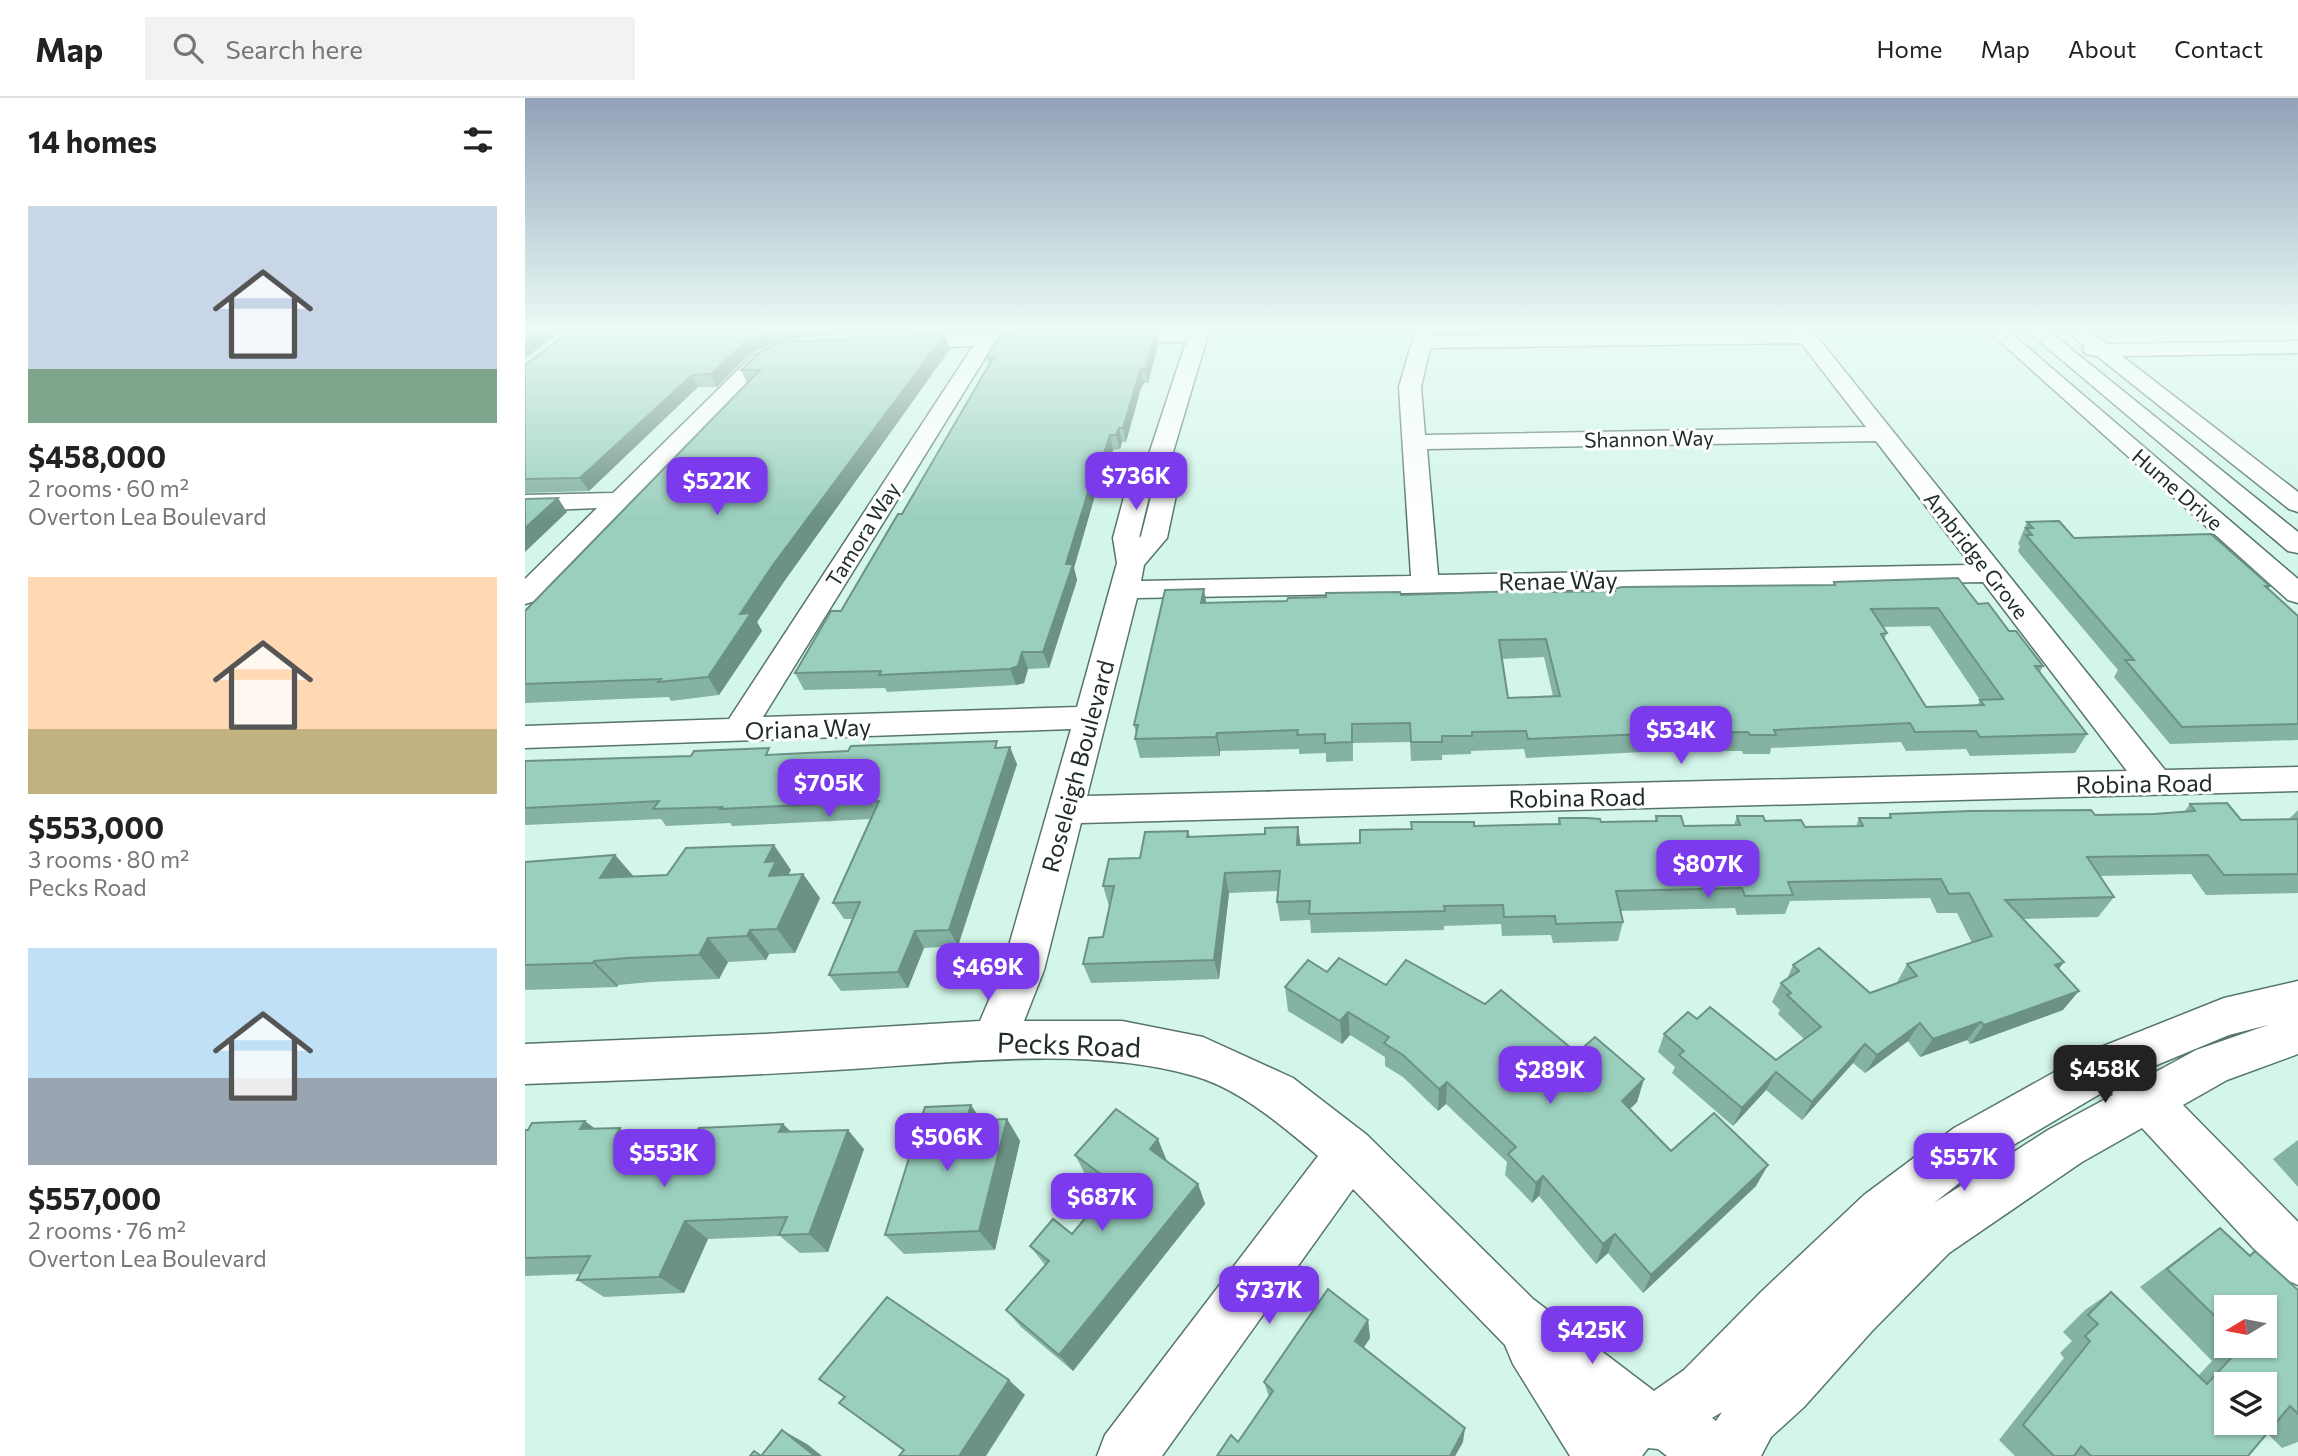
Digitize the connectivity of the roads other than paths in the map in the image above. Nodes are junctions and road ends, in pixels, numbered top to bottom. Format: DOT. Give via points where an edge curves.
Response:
graph roads {
  1 [pos="728,391"];
  2 [pos="953,391"];
  3 [pos="1180,391"];
  4 [pos="1411,391"];
  5 [pos="1850,391"];
  6 [pos="2067,391"];
  7 [pos="2111,391"];
  8 [pos="2155,391"];
  9 [pos="1883,434"];
  10 [pos="1415,442"];
  11 [pos="619,500"];
  12 [pos="525,503"];
  13 [pos="2298,504"];
  14 [pos="2298,545"];
  15 [pos="1991,573"];
  16 [pos="1128,576"];
  17 [pos="1425,582"];
  18 [pos="2298,594"];
  19 [pos="525,595"];
  20 [pos="1090,717"];
  21 [pos="739,730"];
  22 [pos="525,737"];
  23 [pos="2298,779"];
  24 [pos="2155,782"];
  25 [pos="1065,810"];
  26 [pos="2298,999"];
  27 [pos="2298,1034"];
  28 [pos="1005,1040"];
  29 [pos="2112,1063"];
  30 [pos="525,1064"];
  31 [pos="2147,1101"];
  32 [pos="1350,1152"];
  33 [pos="2298,1259"];
  34 [pos="1630,1438"];
  35 [pos="1126,1456"];
  36 [pos="1706,1456"];
  37 [pos="1728,1456"];
  1 -- 11 [label="street"];
  2 -- 21 [label="street, Tamora Way"];
  3 -- 16 [label="street, Roseleigh Boulevard" via="1158,462 1167,481 1153,538"];
  4 -- 10 [label="street"];
  5 -- 9 [label="street, Ambridge Grove"];
  6 -- 18 [label="street, Hume Drive"];
  7 -- 14 [label="street, Hume Drive"];
  8 -- 13 [label="street"];
  9 -- 10 [label="street, Shannon Way"];
  9 -- 15 [label="street, Ambridge Grove"];
  10 -- 17 [label="street"];
  11 -- 12 [label="street"];
  11 -- 19 [label="street"];
  15 -- 17 [label="street, Renae Way"];
  15 -- 24 [label="street, Ambridge Grove"];
  16 -- 17 [label="street, Renae Way"];
  16 -- 20 [label="street, Roseleigh Boulevard"];
  20 -- 21 [label="street, Oriana Way"];
  20 -- 25 [label="street, Roseleigh Boulevard"];
  21 -- 22 [label="street, Oriana Way"];
  23 -- 24 [label="street, Robina Road"];
  24 -- 25 [label="street, Robina Road"];
  25 -- 28 [label="street, Roseleigh Boulevard"];
  26 -- 29 [label="street" via="2224,1017"];
  27 -- 31 [label="street" via="2212,1065"];
  28 -- 30 [label="street, Pecks Road"];
  28 -- 32 [label="street, Pecks Road" via="1122,1041 1203,1057 1277,1093"];
  29 -- 31 [label="street"];
  29 -- 34 [label="street" via="1971,1144 1882,1213 1704,1390"];
  31 -- 33 [label="street"];
  31 -- 37 [label="street" via="2065,1146 1931,1235 1751,1417"];
  32 -- 34 [label="street, Pecks Road"];
  32 -- 35 [label="street"];
  34 -- 36 [label="street" via="1682,1428"];
}
